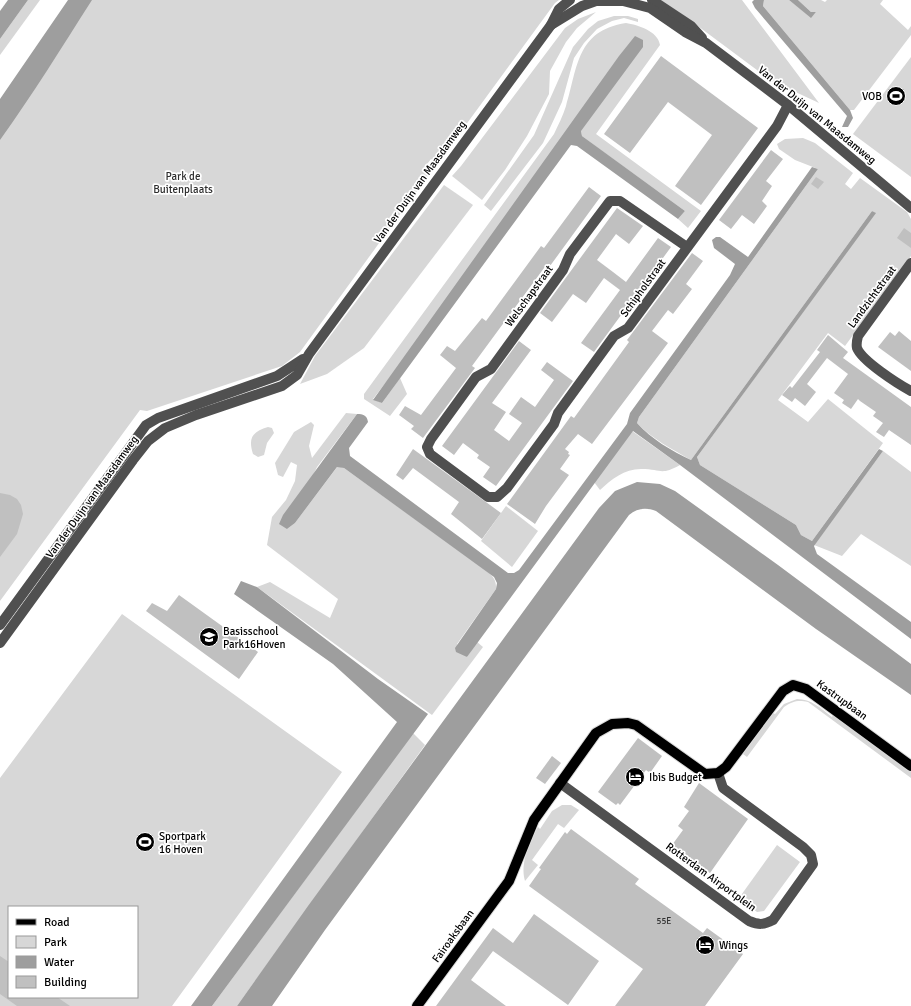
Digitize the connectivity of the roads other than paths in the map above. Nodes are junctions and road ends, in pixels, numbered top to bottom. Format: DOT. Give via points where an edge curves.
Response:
graph roads {
  1 [pos="570,0"];
  2 [pos="652,0"];
  3 [pos="551,25"];
  4 [pos="706,43"];
  5 [pos="788,106"];
  6 [pos="911,208"];
  7 [pos="687,247"];
  8 [pos="911,263"];
  9 [pos="309,354"];
  10 [pos="911,391"];
  11 [pos="497,497"];
  12 [pos="0,625"];
  13 [pos="0,643"];
  14 [pos="911,766"];
  15 [pos="718,774"];
  16 [pos="560,783"];
  17 [pos="417,1006"];
  1 -- 3 [label="street, Van der Duijn van Maasdamweg" via="559,9"];
  2 -- 4 [label="street, Van der Duijn van Maasdamweg" via="690,26"];
  3 -- 4 [label="street, Van der Duijn van Maasdamweg" via="582,6 596,1 623,1 650,8"];
  3 -- 9 [label="street, Van der Duijn van Maasdamweg"];
  4 -- 5 [label="street, Van der Duijn van Maasdamweg"];
  5 -- 6 [label="street, Van der Duijn van Maasdamweg"];
  5 -- 7 [label="street, Schipholstraat" via="777,126"];
  7 -- 11 [label="street, Schipholstraat" via="628,328 614,336 558,413 554,424 507,488"];
  7 -- 11 [label="street, Welschapstraat" via="620,201 610,202 570,254 563,270 491,369 476,377 431,439 428,448 430,454 488,497"];
  8 -- 10 [label="street, Landzichtstraat" via="856,342 857,348 866,359"];
  9 -- 12 [label="street, Van der Duijn van Maasdamweg" via="277,376 158,418 146,425"];
  9 -- 13 [label="street, Van der Duijn van Maasdamweg" via="297,375 282,386 165,428 148,441"];
  14 -- 15 [label="main road, Kastrupbaan" via="806,689 793,685 783,691"];
  15 -- 16 [label="main road" via="705,774 636,725 620,723 612,724 596,733"];
  15 -- 16 [label="street, Rotterdam Airportplein" via="723,788 811,855 813,864 773,920 766,924 758,925 749,920"];
  16 -- 17 [label="main road, Fairoaksbaan" via="534,820 509,881"];
}
